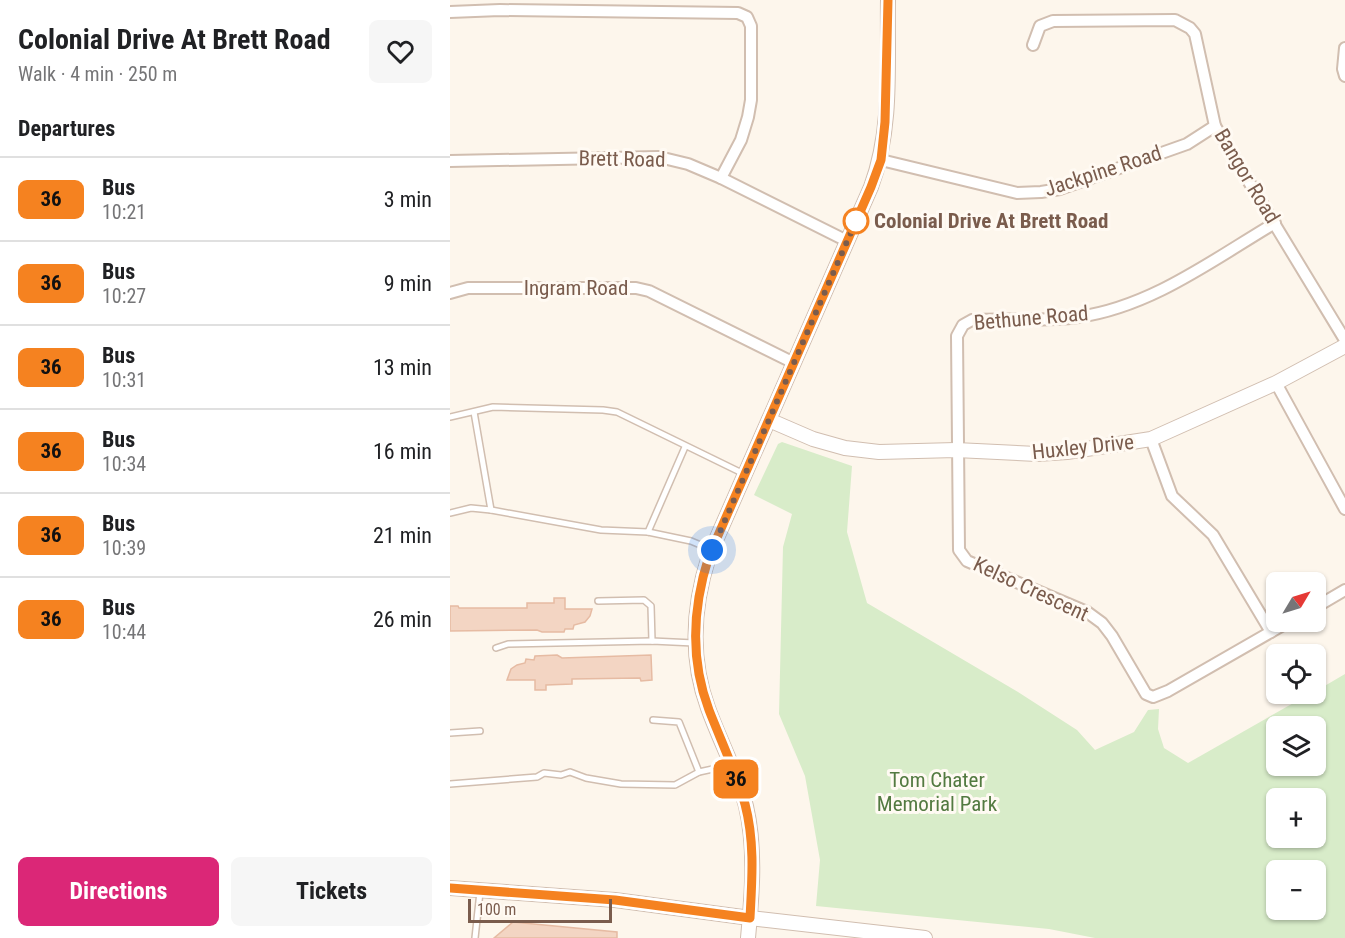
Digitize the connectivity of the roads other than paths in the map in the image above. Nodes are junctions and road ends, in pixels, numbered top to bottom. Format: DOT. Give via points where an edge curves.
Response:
graph roads {
  1 [pos="888,0"];
  2 [pos="450,12"];
  3 [pos="1033,45"];
  4 [pos="1345,48"];
  5 [pos="1345,76"];
  6 [pos="1215,126"];
  7 [pos="881,160"];
  8 [pos="450,161"];
  9 [pos="721,178"];
  10 [pos="1275,223"];
  11 [pos="847,241"];
  12 [pos="450,293"];
  13 [pos="1345,340"];
  14 [pos="1345,346"];
  15 [pos="794,363"];
  16 [pos="1276,383"];
  17 [pos="474,412"];
  18 [pos="450,417"];
  19 [pos="769,420"];
  20 [pos="1151,440"];
  21 [pos="685,447"];
  22 [pos="956,450"];
  23 [pos="745,474"];
  24 [pos="1345,509"];
  25 [pos="491,510"];
  26 [pos="450,513"];
  27 [pos="648,532"];
  28 [pos="712,550"];
  29 [pos="1345,590"];
  30 [pos="598,601"];
  31 [pos="1326,601"];
  32 [pos="1266,624"];
  33 [pos="1271,632"];
  34 [pos="652,641"];
  35 [pos="696,643"];
  36 [pos="496,648"];
  37 [pos="653,720"];
  38 [pos="480,731"];
  39 [pos="450,733"];
  40 [pos="731,765"];
  41 [pos="699,772"];
  42 [pos="450,784"];
  43 [pos="450,888"];
  44 [pos="480,889"];
  45 [pos="750,918"];
  46 [pos="475,938"];
  47 [pos="748,938"];
  48 [pos="925,938"];
  1 -- 7 [label="street"];
  2 -- 9 [label="street" via="738,13 747,17 752,26 751,100 741,140"];
  3 -- 6 [label="street, Bangor Road" via="1040,26 1053,21 1175,20 1195,34"];
  4 -- 5 [label="street"];
  6 -- 7 [label="street, Jackpine Road" via="1187,144 1060,189 1041,192 1017,193"];
  6 -- 10 [label="street, Bangor Road"];
  7 -- 11 [label="street"];
  8 -- 9 [label="street, Brett Road" via="659,157"];
  9 -- 11 [label="street, Brett Road"];
  10 -- 13 [label="street, Bangor Road"];
  10 -- 22 [label="street, Bethune Road" via="1172,284 1121,307 1080,317 972,320 963,325 957,336"];
  11 -- 15 [label="street"];
  12 -- 15 [label="street, Ingram Road" via="468,288 636,288"];
  14 -- 16 [label="street, Huxley Drive"];
  15 -- 19 [label="street"];
  16 -- 20 [label="street, Huxley Drive"];
  16 -- 24 [label="street"];
  17 -- 18 [label="lane"];
  17 -- 21 [label="lane" via="493,407 617,412"];
  17 -- 25 [label="lane"];
  19 -- 22 [label="street, Huxley Drive" via="845,448 879,452"];
  19 -- 23 [label="street"];
  20 -- 22 [label="street, Huxley Drive" via="1037,454"];
  20 -- 32 [label="street" via="1172,496 1212,535"];
  21 -- 23 [label="lane"];
  21 -- 27 [label="lane"];
  22 -- 33 [label="street, Kelso Crescent" via="959,550 967,561 1087,612 1102,623 1146,694 1153,697 1168,692"];
  23 -- 28 [label="street"];
  25 -- 26 [label="lane" via="471,508"];
  25 -- 27 [label="lane" via="601,530"];
  27 -- 28 [label="lane"];
  28 -- 35 [label="street" via="699,596"];
  29 -- 31 [label="street"];
  30 -- 34 [label="lane" via="644,600 651,606"];
  34 -- 35 [label="lane"];
  34 -- 36 [label="lane" via="508,644"];
  35 -- 40 [label="street" via="703,692"];
  37 -- 41 [label="lane" via="680,722"];
  38 -- 39 [label="lane"];
  40 -- 41 [label="lane"];
  40 -- 45 [label="street" via="752,840"];
  41 -- 42 [label="lane" via="675,785 621,784 570,772"];
  43 -- 44 [label="street"];
  44 -- 45 [label="street" via="615,900"];
  44 -- 46 [label="lane"];
  45 -- 47 [label="street"];
  45 -- 48 [label="street"];
}
